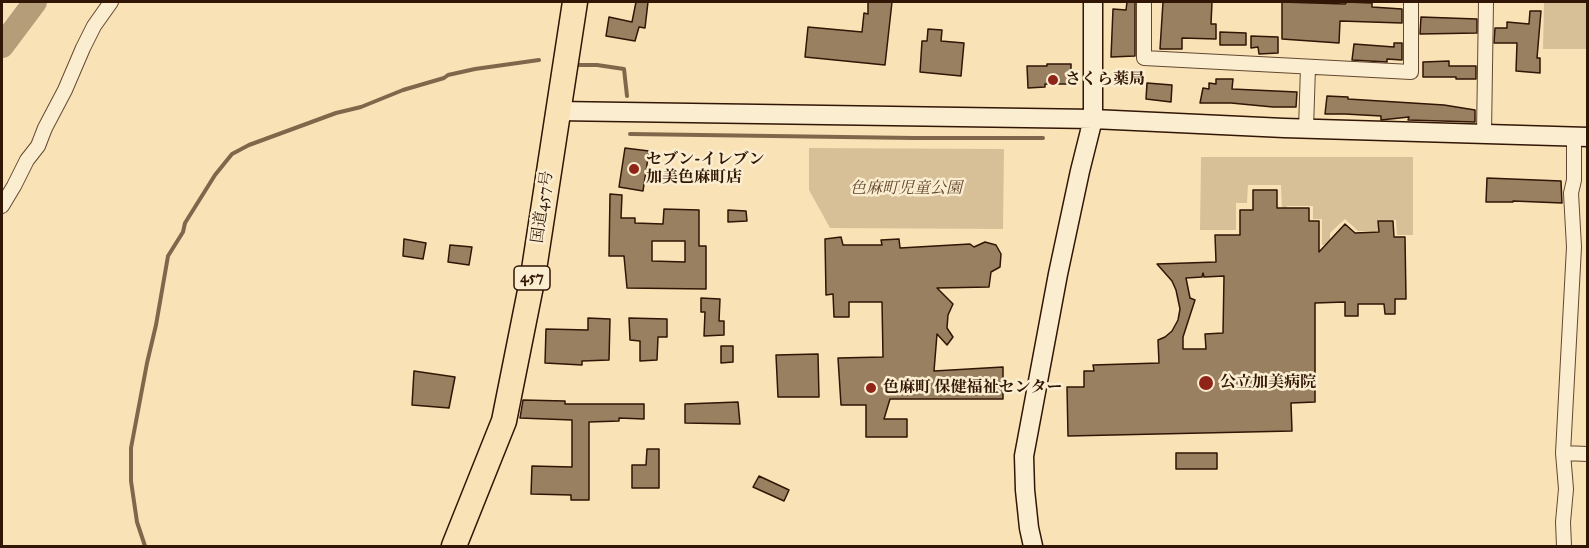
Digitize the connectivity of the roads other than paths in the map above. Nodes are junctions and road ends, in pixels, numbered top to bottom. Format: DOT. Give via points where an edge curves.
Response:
graph roads {
  1 [pos="111,2"];
  2 [pos="575,2"];
  3 [pos="1093,2"];
  4 [pos="1144,2"];
  5 [pos="1411,2"];
  6 [pos="1486,2"];
  7 [pos="1308,67"];
  8 [pos="557,111"];
  9 [pos="1093,119"];
  10 [pos="1306,129"];
  11 [pos="1484,134"];
  12 [pos="1580,137"];
  13 [pos="2,206"];
  14 [pos="1563,453"];
  15 [pos="1587,454"];
  16 [pos="454,546"];
  17 [pos="1033,546"];
  18 [pos="1564,546"];
  1 -- 13 [label="street" via="94,26 38,146"];
  2 -- 8 [label="highway, 国道457号 / 457"];
  3 -- 9 [label="street"];
  4 -- 7 [label="street" via="1144,58"];
  5 -- 7 [label="street" via="1411,72"];
  6 -- 11 [label="street"];
  7 -- 10 [label="street"];
  8 -- 9 [label="street"];
  8 -- 16 [label="highway, 国道457号 / 457" via="533,276 504,421"];
  9 -- 10 [label="street"];
  9 -- 17 [label="street" via="1024,456"];
  10 -- 11 [label="street"];
  11 -- 12 [label="street"];
  12 -- 14 [label="street" via="1571,193 1574,247"];
  14 -- 15 [label="street"];
  14 -- 18 [label="street"];
}
